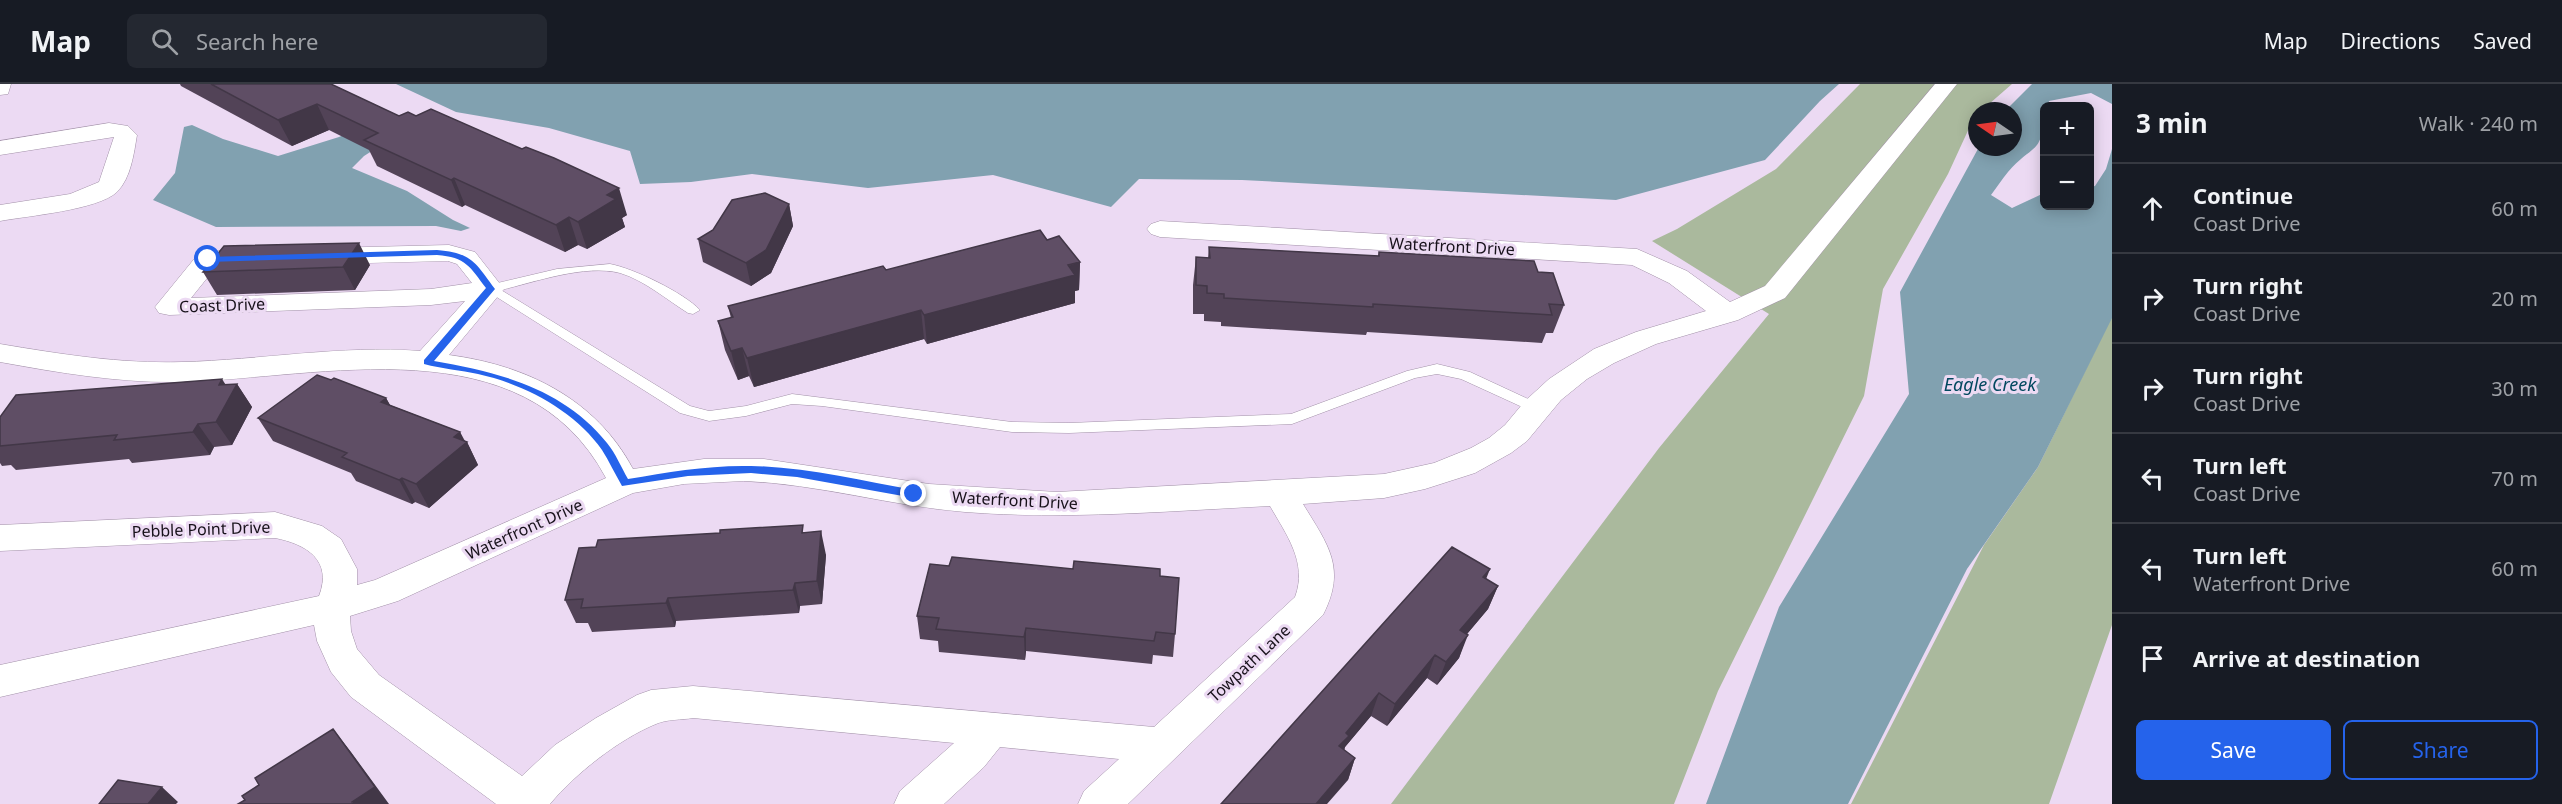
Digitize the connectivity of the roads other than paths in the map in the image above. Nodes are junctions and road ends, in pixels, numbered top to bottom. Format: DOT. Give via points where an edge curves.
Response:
graph roads {
  1 [pos="1946,84"];
  2 [pos="0,148"];
  3 [pos="0,213"];
  4 [pos="1160,229"];
  5 [pos="490,289"];
  6 [pos="693,310"];
  7 [pos="1728,314"];
  8 [pos="0,353"];
  9 [pos="427,362"];
  10 [pos="1536,408"];
  11 [pos="625,483"];
  12 [pos="1280,494"];
  13 [pos="0,538"];
  14 [pos="332,607"];
  15 [pos="0,681"];
  16 [pos="991,729"];
  17 [pos="1162,745"];
  18 [pos="527,802"];
  19 [pos="915,804"];
  20 [pos="1100,804"];
  1 -- 7 [label="street, Waterfront Drive" via="1774,292"];
  2 -- 3 [label="street" via="109,130 126,135 112,182 102,191"];
  4 -- 7 [label="street, Waterfront Drive" via="1628,256 1648,261 1678,277"];
  5 -- 5 [label="street, Coast Drive" via="465,258 449,253 208,259 169,307 431,297"];
  5 -- 6 [label="lane" via="556,273 609,267 626,271"];
  5 -- 9 [label="street"];
  5 -- 10 [label="lane" via="685,410 709,416 792,399 1012,427 1292,419 1412,374 1437,369 1465,375"];
  7 -- 10 [label="street, Waterfront Drive" via="1654,335 1605,356 1578,371"];
  8 -- 9 [label="street" via="101,369 154,372 355,361"];
  9 -- 11 [label="street" via="482,372 544,396 593,433"];
  10 -- 12 [label="street, Waterfront Drive" via="1515,433 1490,452 1443,472 1383,487"];
  11 -- 12 [label="street, Waterfront Drive" via="688,472 751,470 914,494 1023,503"];
  11 -- 14 [label="street, Waterfront Drive" via="385,591"];
  12 -- 17 [label="street, Towpath Lane" via="1310,549 1316,570 1317,584 1310,605"];
  13 -- 14 [label="street, Pebble Point Drive" via="259,526 291,528 324,542 336,559 340,582"];
  14 -- 15 [label="street, Waterfront Drive"];
  14 -- 18 [label="street, Pebble Point Drive" via="337,649 355,677"];
  16 -- 17 [label="street"];
  16 -- 18 [label="street" via="693,702 651,707 569,758"];
  16 -- 19 [label="street" via="970,754"];
  17 -- 20 [label="street, Towpath Lane"];
}
